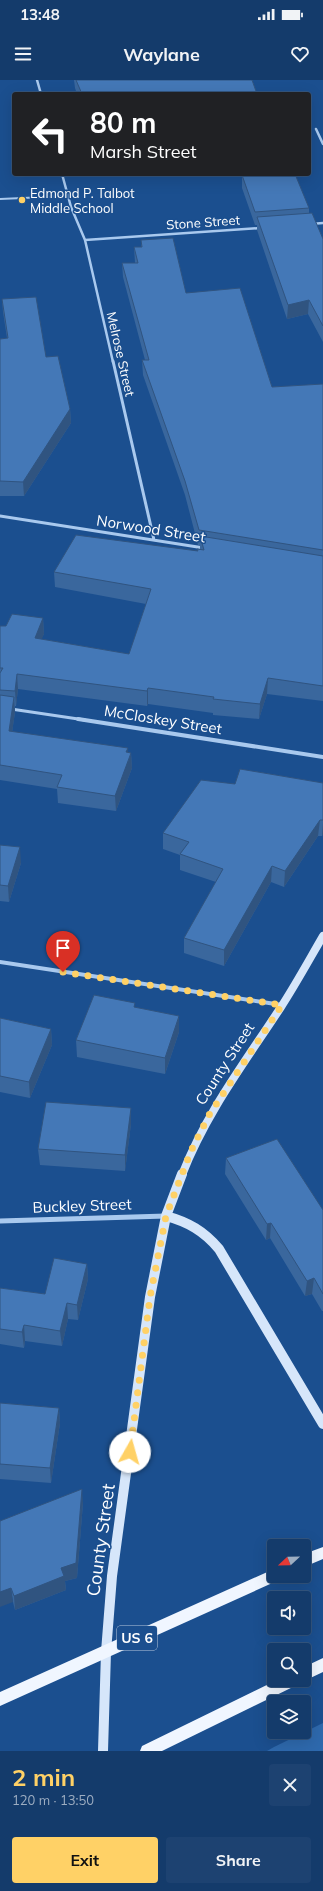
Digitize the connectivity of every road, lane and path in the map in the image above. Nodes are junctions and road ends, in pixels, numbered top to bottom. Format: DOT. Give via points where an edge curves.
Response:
graph roads {
  1 [pos="37,80"];
  2 [pos="40,92"];
  3 [pos="316,129"];
  4 [pos="323,144"];
  5 [pos="63,176"];
  6 [pos="68,196"];
  7 [pos="0,199"];
  8 [pos="323,223"];
  9 [pos="307,224"];
  10 [pos="267,227"];
  11 [pos="84,240"];
  12 [pos="0,516"];
  13 [pos="154,540"];
  14 [pos="208,549"];
  15 [pos="8,708"];
  16 [pos="323,757"];
  17 [pos="323,936"];
  18 [pos="0,962"];
  19 [pos="282,1005"];
  20 [pos="166,1216"];
  21 [pos="0,1221"];
  22 [pos="323,1424"];
  23 [pos="323,1553"];
  24 [pos="311,1558"];
  25 [pos="267,1578"];
  26 [pos="106,1652"];
  27 [pos="323,1665"];
  28 [pos="311,1671"];
  29 [pos="278,1687"];
  30 [pos="0,1699"];
  31 [pos="103,1751"];
  32 [pos="147,1751"];
  1 -- 2 [label="street"];
  3 -- 4 [label="street"];
  5 -- 6 [label="street, Melrose Street"];
  6 -- 7 [label="lane"];
  6 -- 11 [label="street, Melrose Street"];
  8 -- 9 [label="street"];
  10 -- 11 [label="street, Stone Street"];
  11 -- 13 [label="street, Melrose Street"];
  12 -- 13 [label="street, Norwood Street"];
  13 -- 14 [label="street, Norwood Street"];
  15 -- 16 [label="street, McCloskey Street"];
  17 -- 19 [label="street, County Street"];
  18 -- 19 [label="street"];
  19 -- 20 [label="street, County Street" via="209,1115 191,1151"];
  20 -- 21 [label="street, Buckley Street"];
  20 -- 22 [label="street" via="184,1220 214,1241"];
  20 -- 26 [label="street, County Street" via="150,1297 112,1576"];
  23 -- 24 [label="main road"];
  25 -- 26 [label="main road, US 6"];
  26 -- 30 [label="main road, US 6"];
  26 -- 31 [label="street, County Street"];
  27 -- 28 [label="main road"];
  29 -- 32 [label="main road"];
}
